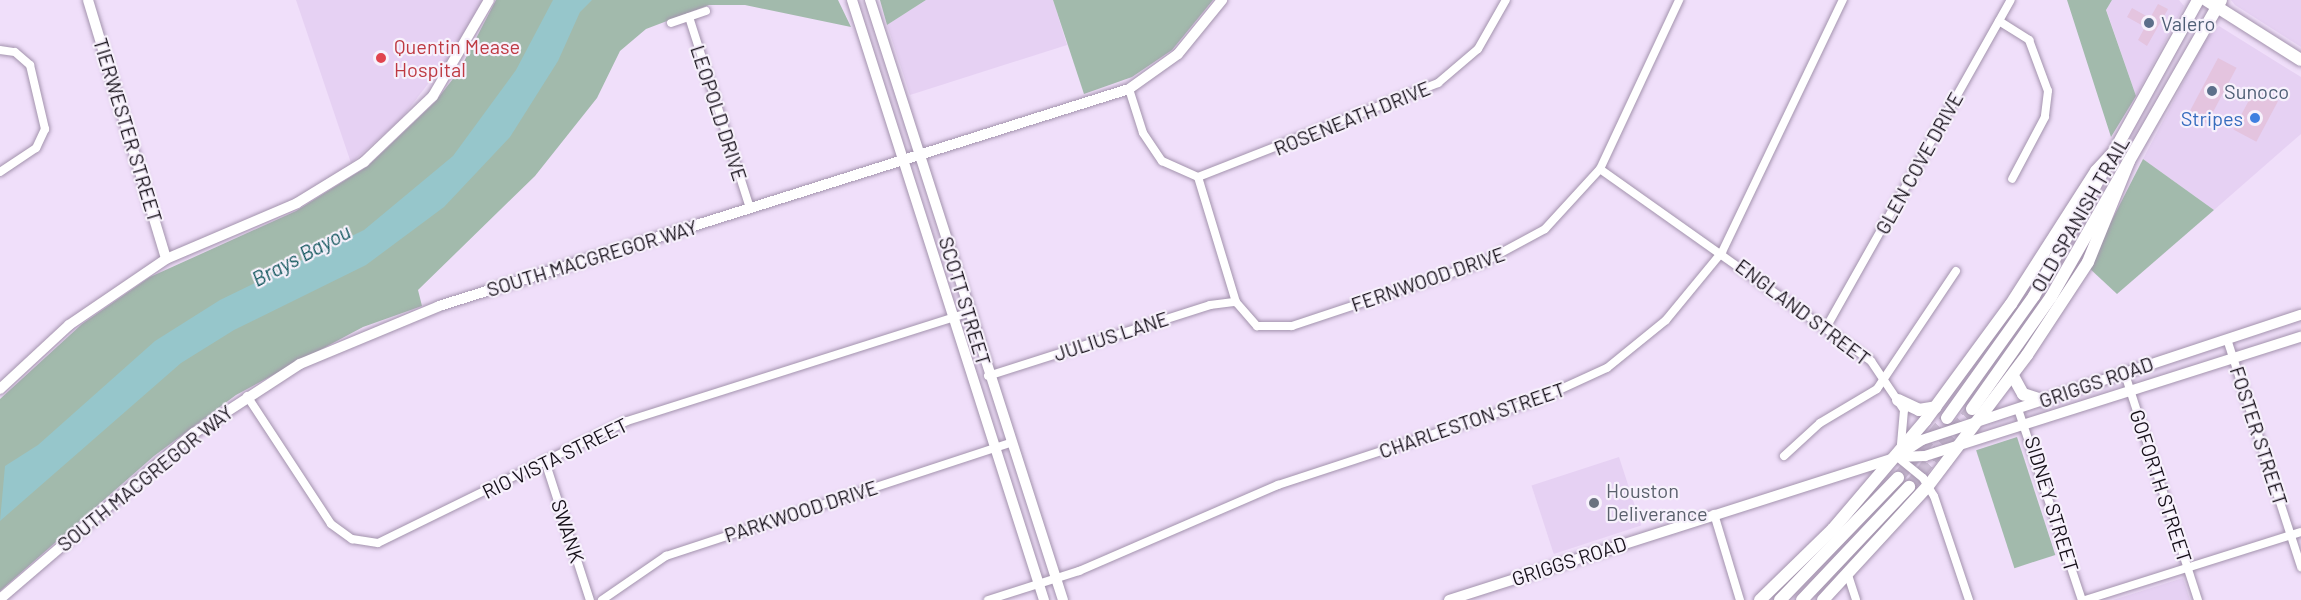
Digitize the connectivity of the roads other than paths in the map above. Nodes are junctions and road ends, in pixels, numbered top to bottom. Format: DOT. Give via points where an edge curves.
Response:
graph roads {
  1 [pos="88,0"];
  2 [pos="489,0"];
  3 [pos="852,0"];
  4 [pos="1222,0"];
  5 [pos="1506,0"];
  6 [pos="1679,0"];
  7 [pos="1843,0"];
  8 [pos="2011,0"];
  9 [pos="2198,0"];
  10 [pos="2206,0"];
  11 [pos="2219,4"];
  12 [pos="872,5"];
  13 [pos="706,11"];
  14 [pos="688,17"];
  15 [pos="1999,21"];
  16 [pos="671,23"];
  17 [pos="0,50"];
  18 [pos="2301,60"];
  19 [pos="1129,89"];
  20 [pos="2121,142"];
  21 [pos="2137,147"];
  22 [pos="919,154"];
  23 [pos="903,159"];
  24 [pos="2129,161"];
  25 [pos="1600,169"];
  26 [pos="0,172"];
  27 [pos="1198,177"];
  28 [pos="2012,178"];
  29 [pos="750,208"];
  30 [pos="1722,252"];
  31 [pos="166,259"];
  32 [pos="1956,271"];
  33 [pos="1236,302"];
  34 [pos="968,313"];
  35 [pos="2301,315"];
  36 [pos="952,318"];
  37 [pos="1827,326"];
  38 [pos="2301,337"];
  39 [pos="2227,339"];
  40 [pos="2234,358"];
  41 [pos="2124,371"];
  42 [pos="988,376"];
  43 [pos="2013,376"];
  44 [pos="1885,381"];
  45 [pos="0,388"];
  46 [pos="2130,391"];
  47 [pos="247,396"];
  48 [pos="1898,400"];
  49 [pos="2044,401"];
  50 [pos="1936,407"];
  51 [pos="1972,409"];
  52 [pos="2018,409"];
  53 [pos="1947,418"];
  54 [pos="1979,421"];
  55 [pos="2027,424"];
  56 [pos="1011,443"];
  57 [pos="1962,444"];
  58 [pos="994,448"];
  59 [pos="1784,456"];
  60 [pos="1896,457"];
  61 [pos="545,461"];
  62 [pos="1898,478"];
  63 [pos="1929,486"];
  64 [pos="1909,488"];
  65 [pos="1714,514"];
  66 [pos="2301,532"];
  67 [pos="2291,535"];
  68 [pos="2301,567"];
  69 [pos="2188,568"];
  70 [pos="1848,575"];
  71 [pos="1056,578"];
  72 [pos="1038,584"];
  73 [pos="0,599"];
  74 [pos="590,600"];
  75 [pos="602,600"];
  76 [pos="988,600"];
  77 [pos="1044,600"];
  78 [pos="1063,600"];
  79 [pos="1449,600"];
  80 [pos="1740,600"];
  81 [pos="1760,600"];
  82 [pos="1780,600"];
  83 [pos="1802,600"];
  84 [pos="1823,600"];
  85 [pos="1856,600"];
  86 [pos="1969,600"];
  87 [pos="2084,600"];
  88 [pos="2198,600"];
  1 -- 31 [label="main road, TIERWESTER STREET"];
  2 -- 31 [label="main road" via="433,96 364,162 297,203"];
  3 -- 23 [label="main road, SCOTT STREET"];
  4 -- 19 [label="main road, SOUTH MACGREGOR WAY" via="1178,54"];
  5 -- 27 [label="street, ROSENEATH DRIVE" via="1478,49 1438,83"];
  6 -- 25 [label="street, FERNWOOD DRIVE"];
  7 -- 30 [label="street, CHARLESTON STREET"];
  8 -- 15 [label="street, GLEN COVE DRIVE"];
  9 -- 20 [label="main road, OLD SPANISH TRAIL"];
  10 -- 11 [label="main road"];
  11 -- 18 [label="main road"];
  11 -- 21 [label="main road, OLD SPANISH TRAIL"];
  12 -- 22 [label="main road, SCOTT STREET"];
  13 -- 14 [label="street"];
  14 -- 16 [label="street"];
  14 -- 29 [label="street, LEOPOLD DRIVE"];
  15 -- 28 [label="street" via="2029,40 2048,91 2045,117"];
  15 -- 37 [label="street, GLEN COVE DRIVE"];
  17 -- 26 [label="street" via="22,57 37,78 45,114 44,140"];
  19 -- 22 [label="main road, SOUTH MACGREGOR WAY"];
  19 -- 27 [label="street" via="1143,133 1162,161"];
  20 -- 21 [label="main road"];
  20 -- 50 [label="main road" via="2096,171 2012,304"];
  20 -- 53 [label="main road, OLD SPANISH TRAIL" via="2034,296"];
  21 -- 24 [label="main road, OLD SPANISH TRAIL"];
  22 -- 23 [label="main road, SOUTH MACGREGOR WAY"];
  22 -- 34 [label="main road, SCOTT STREET"];
  23 -- 29 [label="main road, SOUTH MACGREGOR WAY"];
  23 -- 36 [label="main road, SCOTT STREET"];
  24 -- 43 [label="main road" via="2088,262"];
  24 -- 51 [label="main road, OLD SPANISH TRAIL" via="2051,297"];
  25 -- 30 [label="street, ENGLAND STREET"];
  25 -- 33 [label="street, FERNWOOD DRIVE" via="1569,208 1513,250 1292,326 1257,326"];
  27 -- 33 [label="street"];
  29 -- 47 [label="main road, SOUTH MACGREGOR WAY" via="439,306 300,364"];
  30 -- 37 [label="street, ENGLAND STREET"];
  30 -- 71 [label="street, CHARLESTON STREET" via="1666,320 1607,368 1568,388 1278,485"];
  31 -- 45 [label="main road" via="69,325"];
  32 -- 44 [label="street"];
  33 -- 42 [label="street, JULIUS LANE" via="1210,305"];
  34 -- 36 [label="street, RIO VISTA STREET"];
  34 -- 42 [label="main road, SCOTT STREET"];
  35 -- 39 [label="main road, GRIGGS ROAD"];
  36 -- 58 [label="main road, SCOTT STREET"];
  36 -- 61 [label="street, RIO VISTA STREET" via="627,421"];
  37 -- 44 [label="street, ENGLAND STREET" via="1871,361"];
  38 -- 40 [label="main road, GRIGGS ROAD"];
  39 -- 40 [label="street, FOSTER STREET"];
  39 -- 41 [label="main road, GRIGGS ROAD"];
  40 -- 46 [label="main road, GRIGGS ROAD"];
  40 -- 67 [label="street, FOSTER STREET"];
  41 -- 46 [label="street, GOFORTH STREET"];
  41 -- 49 [label="main road, GRIGGS ROAD"];
  42 -- 56 [label="main road, SCOTT STREET"];
  43 -- 49 [label="main road" via="2023,394"];
  43 -- 54 [label="main road"];
  44 -- 48 [label="street, ENGLAND STREET"];
  44 -- 59 [label="street" via="1820,423"];
  46 -- 55 [label="main road, GRIGGS ROAD"];
  46 -- 69 [label="street, GOFORTH STREET"];
  47 -- 61 [label="street, RIO VISTA STREET" via="331,524 360,542 398,538"];
  47 -- 73 [label="main road, SOUTH MACGREGOR WAY" via="108,503"];
  48 -- 50 [label="main road" via="1919,410"];
  48 -- 60 [label="street, ENGLAND STREET" via="1906,426"];
  49 -- 52 [label="main road, GRIGGS ROAD"];
  50 -- 60 [label="main road"];
  52 -- 54 [label="main road, GRIGGS ROAD"];
  52 -- 55 [label="street, SIDNEY STREET"];
  54 -- 57 [label="main road"];
  54 -- 60 [label="main road, GRIGGS ROAD" via="1922,440"];
  55 -- 57 [label="main road, GRIGGS ROAD"];
  55 -- 87 [label="street, SIDNEY STREET"];
  56 -- 58 [label="street, PARKWOOD DRIVE"];
  56 -- 71 [label="main road, SCOTT STREET"];
  57 -- 60 [label="main road, GRIGGS ROAD" via="1925,456"];
  57 -- 63 [label="main road"];
  58 -- 72 [label="main road, SCOTT STREET"];
  58 -- 75 [label="street, PARKWOOD DRIVE" via="666,556"];
  60 -- 63 [label="street"];
  60 -- 65 [label="main road, GRIGGS ROAD"];
  60 -- 81 [label="main road"];
  61 -- 74 [label="street, SWANK"];
  62 -- 82 [label="main road"];
  63 -- 70 [label="main road"];
  63 -- 86 [label="street"];
  64 -- 83 [label="main road"];
  65 -- 79 [label="main road, GRIGGS ROAD"];
  65 -- 80 [label="street"];
  66 -- 67 [label="street"];
  67 -- 68 [label="street, FOSTER STREET"];
  67 -- 69 [label="street"];
  69 -- 87 [label="street"];
  69 -- 88 [label="street, GOFORTH STREET"];
  70 -- 84 [label="main road"];
  70 -- 85 [label="street"];
  71 -- 72 [label="street, CHARLESTON STREET"];
  71 -- 78 [label="main road, SCOTT STREET"];
  72 -- 76 [label="street, CHARLESTON STREET"];
  72 -- 77 [label="main road, SCOTT STREET"];
}
